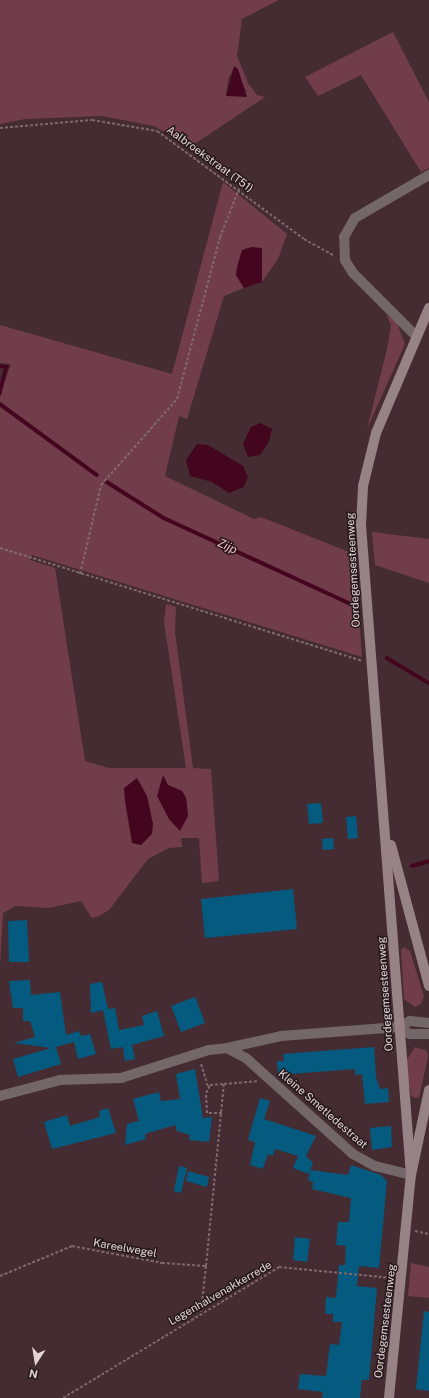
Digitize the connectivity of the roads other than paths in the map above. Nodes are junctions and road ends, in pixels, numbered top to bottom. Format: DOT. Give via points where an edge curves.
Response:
graph roads {
  1 [pos="429,175"];
  2 [pos="429,308"];
  3 [pos="416,336"];
  4 [pos="384,811"];
  5 [pos="429,986"];
  6 [pos="429,1023"];
  7 [pos="399,1027"];
  8 [pos="429,1034"];
  9 [pos="227,1048"];
  10 [pos="429,1090"];
  11 [pos="0,1096"];
  12 [pos="411,1175"];
  13 [pos="388,1398"];
  1 -- 3 [label="street" via="355,218 344,237 345,260 353,273"];
  2 -- 3 [label="street, Oordegemsesteenweg"];
  3 -- 4 [label="street, Oordegemsesteenweg" via="376,433 363,486 364,586"];
  4 -- 5 [label="street, Oordegemsesteenweg"];
  4 -- 7 [label="street, Oordegemsesteenweg"];
  6 -- 7 [label="street" via="410,1021"];
  7 -- 8 [label="street" via="410,1034"];
  7 -- 9 [label="street" via="281,1036"];
  7 -- 12 [label="street, Oordegemsesteenweg"];
  9 -- 11 [label="street" via="197,1053 121,1078 60,1080"];
  9 -- 12 [label="street, Kleine Smetledestraat" via="246,1058 353,1154 375,1166"];
  10 -- 12 [label="street, Oordegemsesteenweg"];
  12 -- 13 [label="street, Oordegemsesteenweg" via="408,1230"];
}
